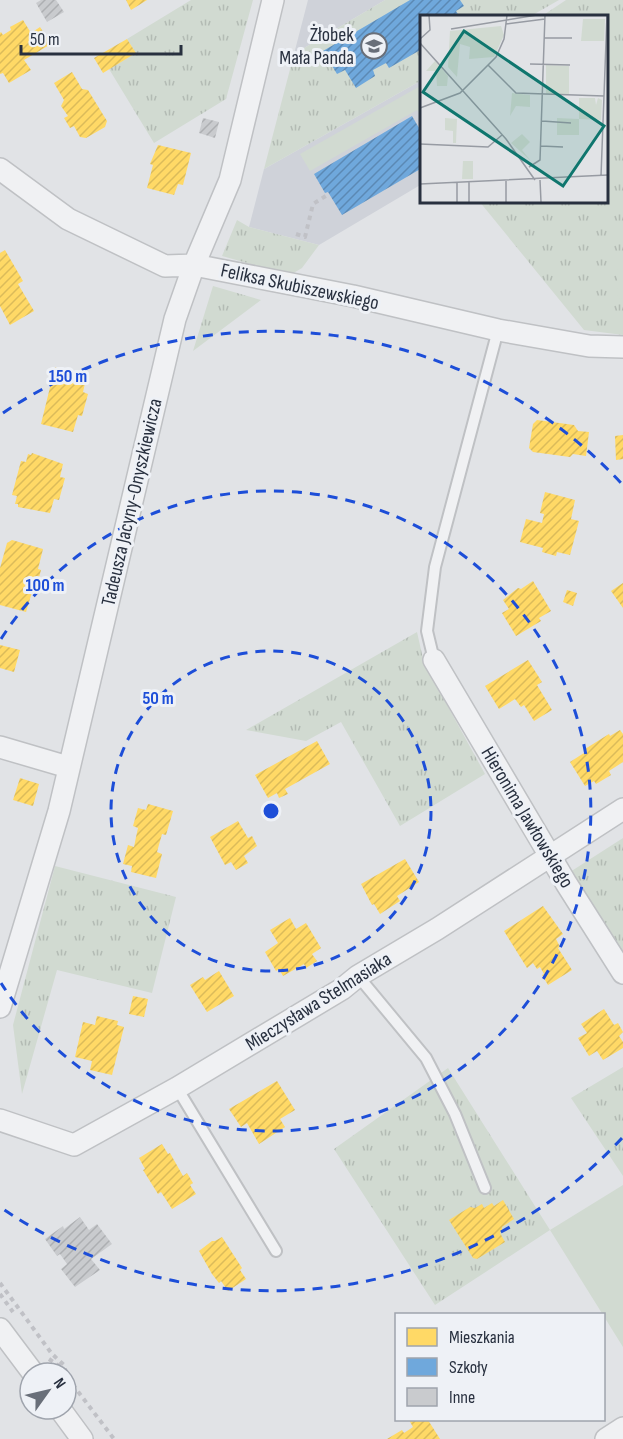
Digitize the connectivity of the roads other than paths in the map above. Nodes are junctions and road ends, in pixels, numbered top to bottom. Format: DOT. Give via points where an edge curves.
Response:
graph roads {
  1 [pos="273,0"];
  2 [pos="0,170"];
  3 [pos="194,265"];
  4 [pos="498,330"];
  5 [pos="623,347"];
  6 [pos="434,660"];
  7 [pos="0,747"];
  8 [pos="68,767"];
  9 [pos="623,809"];
  10 [pos="551,856"];
  11 [pos="623,973"];
  12 [pos="358,976"];
  13 [pos="0,1007"];
  14 [pos="177,1088"];
  15 [pos="0,1120"];
  16 [pos="485,1188"];
  17 [pos="276,1251"];
  18 [pos="0,1329"];
  19 [pos="24,1361"];
  20 [pos="69,1421"];
  21 [pos="623,1428"];
  22 [pos="82,1439"];
  23 [pos="606,1439"];
  1 -- 3 [label="street, Tadeusza Jacyny-Onyszkiewicza" via="230,180"];
  2 -- 3 [label="street, Feliksa Skubiszewskiego" via="68,219 143,256 165,266"];
  3 -- 4 [label="street, Feliksa Skubiszewskiego"];
  3 -- 8 [label="street, Tadeusza Jacyny-Onyszkiewicza" via="175,319"];
  4 -- 5 [label="street, Feliksa Skubiszewskiego" via="589,346"];
  4 -- 6 [label="lane" via="435,567 427,631"];
  6 -- 10 [label="street, Hieronima Jawłowskiego"];
  7 -- 8 [label="street"];
  8 -- 13 [label="street, Tadeusza Jacyny-Onyszkiewicza" via="59,811"];
  9 -- 10 [label="street, Mieczysława Stelmasiaka"];
  10 -- 11 [label="street, Hieronima Jawłowskiego"];
  10 -- 12 [label="street, Mieczysława Stelmasiaka"];
  12 -- 14 [label="street, Mieczysława Stelmasiaka"];
  12 -- 16 [label="lane" via="426,1058 455,1114"];
  14 -- 15 [label="street, Mieczysława Stelmasiaka" via="74,1145"];
  14 -- 17 [label="lane"];
  18 -- 19 [label="street"];
  20 -- 22 [label="street"];
  21 -- 23 [label="street"];
}
